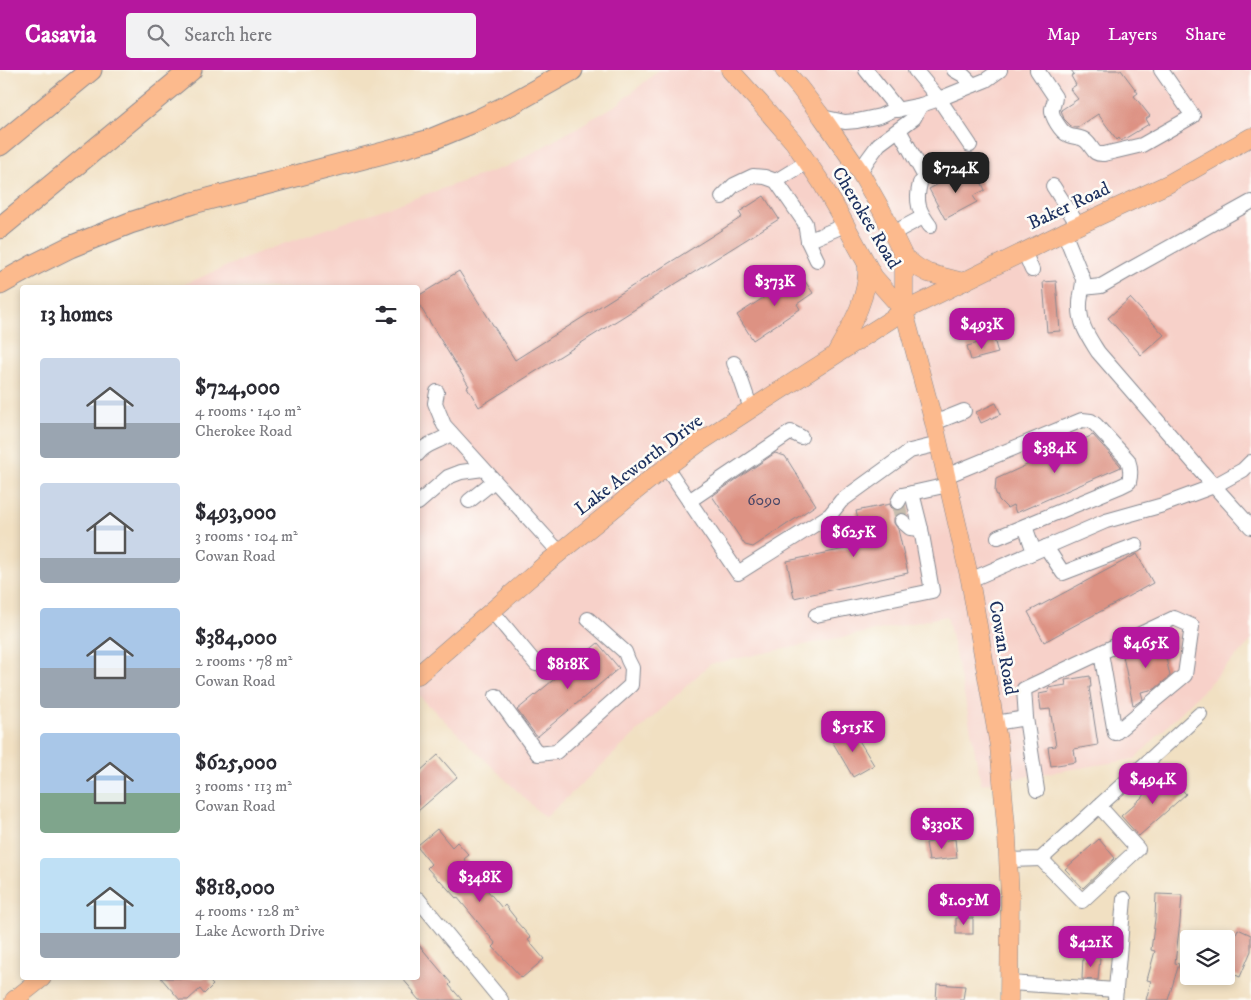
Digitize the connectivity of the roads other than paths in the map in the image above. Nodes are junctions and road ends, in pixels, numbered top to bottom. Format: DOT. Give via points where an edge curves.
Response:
graph roads {
  1 [pos="91,70"];
  2 [pos="190,70"];
  3 [pos="572,70"];
  4 [pos="730,70"];
  5 [pos="784,70"];
  6 [pos="866,70"];
  7 [pos="915,70"];
  8 [pos="1000,70"];
  9 [pos="1037,70"];
  10 [pos="1161,70"];
  11 [pos="964,75"];
  12 [pos="939,99"];
  13 [pos="921,105"];
  14 [pos="898,110"];
  15 [pos="822,117"];
  16 [pos="899,130"];
  17 [pos="1251,137"];
  18 [pos="0,145"];
  19 [pos="970,145"];
  20 [pos="808,162"];
  21 [pos="860,172"];
  22 [pos="776,181"];
  23 [pos="1053,186"];
  24 [pos="722,197"];
  25 [pos="1251,202"];
  26 [pos="845,225"];
  27 [pos="0,228"];
  28 [pos="1071,228"];
  29 [pos="893,233"];
  30 [pos="808,241"];
  31 [pos="1024,251"];
  32 [pos="904,257"];
  33 [pos="817,260"];
  34 [pos="867,265"];
  35 [pos="1032,270"];
  36 [pos="963,282"];
  37 [pos="0,284"];
  38 [pos="1083,288"];
  39 [pos="904,311"];
  40 [pos="835,355"];
  41 [pos="734,363"];
  42 [pos="437,392"];
  43 [pos="752,409"];
  44 [pos="964,411"];
  45 [pos="934,423"];
  46 [pos="451,433"];
  47 [pos="801,437"];
  48 [pos="938,444"];
  49 [pos="420,451"];
  50 [pos="1251,462"];
  51 [pos="666,467"];
  52 [pos="483,469"];
  53 [pos="494,481"];
  54 [pos="947,481"];
  55 [pos="1214,486"];
  56 [pos="912,492"];
  57 [pos="420,501"];
  58 [pos="469,501"];
  59 [pos="689,501"];
  60 [pos="898,502"];
  61 [pos="902,521"];
  62 [pos="1025,526"];
  63 [pos="1251,526"];
  64 [pos="921,529"];
  65 [pos="998,537"];
  66 [pos="1136,545"];
  67 [pos="1040,550"];
  68 [pos="560,553"];
  69 [pos="970,580"];
  70 [pos="492,611"];
  71 [pos="816,615"];
  72 [pos="590,621"];
  73 [pos="1100,652"];
  74 [pos="536,664"];
  75 [pos="420,673"];
  76 [pos="496,696"];
  77 [pos="1200,714"];
  78 [pos="1026,718"];
  79 [pos="995,723"];
  80 [pos="1037,790"];
  81 [pos="1100,806"];
  82 [pos="1042,859"];
  83 [pos="1008,860"];
  84 [pos="1124,899"];
  85 [pos="420,901"];
  86 [pos="39,980"];
  87 [pos="1009,991"];
  88 [pos="1116,995"];
  89 [pos="14,1000"];
  90 [pos="502,1000"];
  1 -- 18 [label="highway"];
  2 -- 27 [label="highway"];
  3 -- 37 [label="highway" via="484,117 430,140 130,222 36,264"];
  4 -- 20 [label="main road, Cherokee Road"];
  5 -- 15 [label="main road, Cherokee Road"];
  6 -- 14 [label="street"];
  7 -- 12 [label="street"];
  8 -- 11 [label="street" via="986,80"];
  9 -- 10 [label="street" via="1055,97 1052,109 1057,123 1067,135 1085,140 1094,152 1104,154 1142,145 1193,116"];
  11 -- 12 [label="street"];
  12 -- 13 [label="street"];
  12 -- 19 [label="street"];
  13 -- 14 [label="street"];
  13 -- 16 [label="street" via="914,118"];
  14 -- 15 [label="street" via="857,121"];
  15 -- 21 [label="main road, Cherokee Road"];
  16 -- 21 [label="street" via="879,144"];
  16 -- 29 [label="street" via="922,179 918,206 927,222"];
  17 -- 28 [label="main road, Baker Road" via="1168,184"];
  20 -- 22 [label="street"];
  20 -- 26 [label="main road, Cherokee Road"];
  21 -- 29 [label="main road, Cherokee Road"];
  22 -- 24 [label="street" via="753,176 734,185"];
  22 -- 30 [label="street" via="805,223"];
  23 -- 28 [label="street"];
  25 -- 38 [label="street" via="1101,286"];
  26 -- 30 [label="street"];
  26 -- 34 [label="main road, Cherokee Road"];
  28 -- 31 [label="main road, Baker Road"];
  28 -- 38 [label="street"];
  29 -- 32 [label="main road, Cherokee Road"];
  30 -- 33 [label="street"];
  31 -- 35 [label="street"];
  31 -- 36 [label="main road, Baker Road"];
  32 -- 36 [label="main road" via="928,274"];
  32 -- 39 [label="main road, Cherokee Road"];
  34 -- 39 [label="main road, Cherokee Road"];
  34 -- 40 [label="main road" via="866,286 858,312"];
  36 -- 39 [label="main road, Baker Road"];
  38 -- 55 [label="street" via="1080,319 1098,352"];
  39 -- 40 [label="main road, Lake Acworth Drive"];
  39 -- 45 [label="main road, Cowan Road"];
  40 -- 43 [label="main road, Lake Acworth Drive"];
  41 -- 43 [label="street"];
  42 -- 46 [label="street" via="435,403"];
  43 -- 51 [label="main road, Lake Acworth Drive"];
  44 -- 45 [label="street"];
  45 -- 48 [label="main road, Cowan Road"];
  46 -- 49 [label="street"];
  46 -- 52 [label="street"];
  47 -- 59 [label="street" via="791,432"];
  48 -- 54 [label="main road, Cowan Road"];
  48 -- 59 [label="street" via="910,451 841,500 830,515 738,573"];
  50 -- 55 [label="street"];
  51 -- 59 [label="street"];
  51 -- 68 [label="main road, Lake Acworth Drive"];
  52 -- 53 [label="street"];
  52 -- 57 [label="street" via="448,477"];
  53 -- 58 [label="street"];
  53 -- 68 [label="street"];
  54 -- 56 [label="street"];
  54 -- 62 [label="street" via="1082,420 1090,421 1128,460 1129,482"];
  54 -- 69 [label="main road, Cowan Road"];
  55 -- 63 [label="street"];
  55 -- 67 [label="street" via="1106,521"];
  56 -- 60 [label="street" via="902,495"];
  56 -- 64 [label="street"];
  61 -- 64 [label="street" via="910,528"];
  62 -- 65 [label="street"];
  62 -- 67 [label="street"];
  64 -- 71 [label="street" via="932,591"];
  66 -- 67 [label="street" via="1063,573"];
  67 -- 69 [label="street"];
  68 -- 70 [label="main road, Lake Acworth Drive"];
  69 -- 79 [label="main road, Cowan Road"];
  70 -- 74 [label="street"];
  70 -- 75 [label="main road, Lake Acworth Drive"];
  72 -- 76 [label="street" via="624,652 632,668 631,684 556,752 538,754"];
  73 -- 73 [label="street" via="1174,618 1192,626 1185,675 1115,733"];
  73 -- 78 [label="street" via="1024,689"];
  77 -- 81 [label="street"];
  78 -- 79 [label="street"];
  78 -- 80 [label="street"];
  79 -- 83 [label="main road, Cowan Road"];
  81 -- 82 [label="street"];
  81 -- 82 [label="street" via="1138,849 1082,901"];
  82 -- 83 [label="street"];
  83 -- 87 [label="main road, Cowan Road"];
  84 -- 88 [label="street"];
  85 -- 90 [label="street"];
  86 -- 89 [label="main road"];
  87 -- 88 [label="street"];
}
